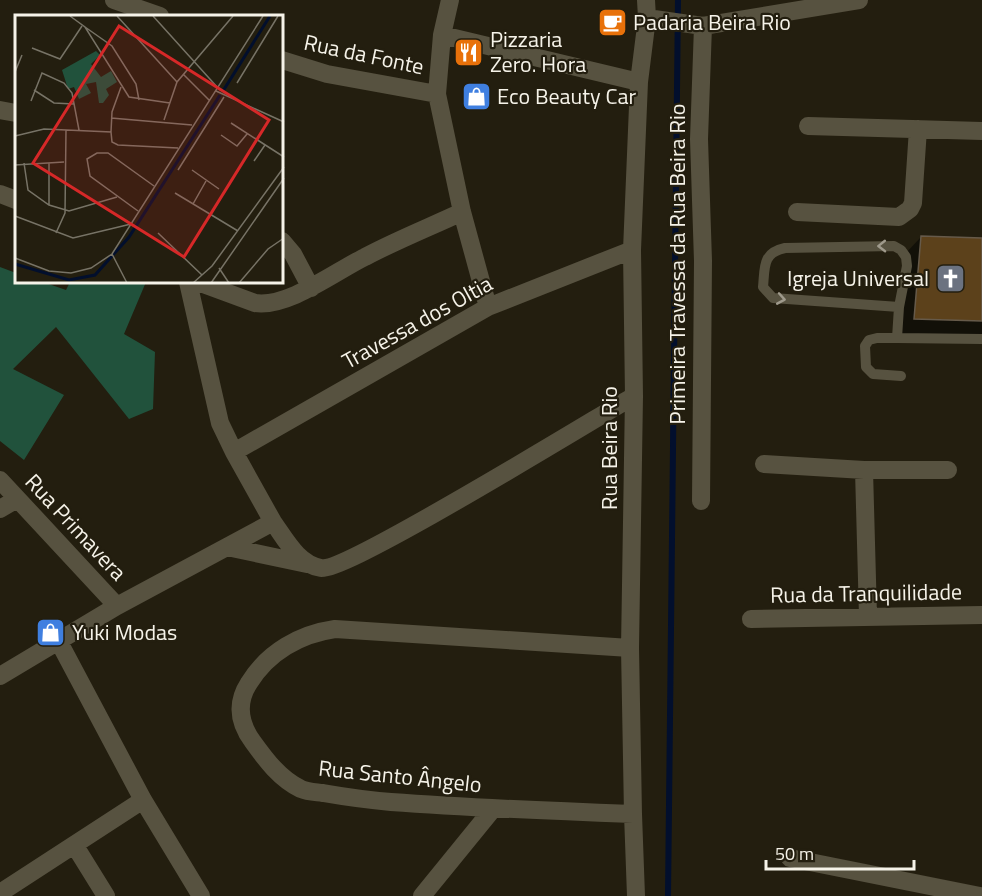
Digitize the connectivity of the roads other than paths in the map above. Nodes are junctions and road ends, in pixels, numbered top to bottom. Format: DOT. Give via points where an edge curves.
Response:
graph roads {
  1 [pos="114,0"];
  2 [pos="450,0"];
  3 [pos="859,0"];
  4 [pos="648,9"];
  5 [pos="157,15"];
  6 [pos="701,26"];
  7 [pos="442,35"];
  8 [pos="284,61"];
  9 [pos="639,82"];
  10 [pos="437,94"];
  11 [pos="0,110"];
  12 [pos="15,113"];
  13 [pos="808,126"];
  14 [pos="918,129"];
  15 [pos="982,131"];
  16 [pos="0,194"];
  17 [pos="15,200"];
  18 [pos="462,212"];
  19 [pos="796,213"];
  20 [pos="284,244"];
  21 [pos="632,250"];
  22 [pos="188,284"];
  23 [pos="203,284"];
  24 [pos="311,288"];
  25 [pos="488,307"];
  26 [pos="899,307"];
  27 [pos="897,338"];
  28 [pos="982,339"];
  29 [pos="901,375"];
  30 [pos="634,396"];
  31 [pos="234,452"];
  32 [pos="764,465"];
  33 [pos="864,470"];
  34 [pos="948,470"];
  35 [pos="0,480"];
  36 [pos="17,498"];
  37 [pos="701,501"];
  38 [pos="0,509"];
  39 [pos="273,522"];
  40 [pos="228,547"];
  41 [pos="307,564"];
  42 [pos="117,606"];
  43 [pos="982,615"];
  44 [pos="868,616"];
  45 [pos="752,619"];
  46 [pos="59,642"];
  47 [pos="630,648"];
  48 [pos="0,676"];
  49 [pos="143,800"];
  50 [pos="492,810"];
  51 [pos="633,813"];
  52 [pos="75,846"];
  53 [pos="790,858"];
  54 [pos="0,893"];
  55 [pos="636,895"];
  56 [pos="106,896"];
  57 [pos="201,896"];
  58 [pos="422,896"];
  59 [pos="980,896"];
  1 -- 5 [label="street"];
  2 -- 7 [label="street"];
  3 -- 6 [label="street"];
  4 -- 6 [label="street"];
  4 -- 9 [label="street, Rua Beira Rio"];
  6 -- 37 [label="street, Primeira Travessa da Rua Beira Rio"];
  7 -- 9 [label="street"];
  7 -- 10 [label="street"];
  8 -- 10 [label="street, Rua da Fonte" via="327,74"];
  9 -- 21 [label="street, Rua Beira Rio"];
  10 -- 18 [label="street"];
  11 -- 12 [label="street"];
  13 -- 14 [label="street"];
  14 -- 15 [label="street"];
  14 -- 19 [label="street" via="913,203 905,214 899,217"];
  16 -- 17 [label="street"];
  18 -- 24 [label="street" via="364,257"];
  18 -- 25 [label="street"];
  20 -- 24 [label="street"];
  21 -- 25 [label="street, Travessa dos Oltia"];
  21 -- 30 [label="street, Rua Beira Rio"];
  22 -- 31 [label="street" via="220,423"];
  23 -- 24 [label="street" via="264,304"];
  25 -- 31 [label="street, Travessa dos Oltia"];
  26 -- 26 [label="lane, one-way" via="907,266 906,257 894,246 785,248 765,261 763,287 773,298"];
  26 -- 27 [label="lane"];
  27 -- 28 [label="lane"];
  27 -- 29 [label="lane" via="869,340 865,346 866,367 873,374"];
  30 -- 41 [label="street" via="432,515 342,563 324,569"];
  30 -- 47 [label="street, Rua Beira Rio"];
  31 -- 39 [label="street"];
  32 -- 33 [label="street"];
  33 -- 34 [label="street"];
  33 -- 44 [label="street"];
  35 -- 36 [label="street, Rua Primavera"];
  36 -- 38 [label="street"];
  36 -- 42 [label="street, Rua Primavera"];
  39 -- 40 [label="street"];
  39 -- 41 [label="street"];
  40 -- 41 [label="street"];
  40 -- 42 [label="street"];
  42 -- 46 [label="street"];
  43 -- 44 [label="street, Rua da Tranquilidade"];
  44 -- 45 [label="street, Rua da Tranquilidade"];
  46 -- 48 [label="street"];
  46 -- 49 [label="street"];
  47 -- 50 [label="street, Rua Santo Ângelo" via="335,629 291,642 270,657 241,698 240,717 247,734 284,779 303,790 354,799"];
  47 -- 51 [label="street, Rua Beira Rio"];
  49 -- 52 [label="street"];
  49 -- 57 [label="street"];
  50 -- 51 [label="street, Rua Santo Ângelo"];
  50 -- 58 [label="street"];
  51 -- 55 [label="street, Rua Beira Rio"];
  52 -- 54 [label="street"];
  52 -- 56 [label="street"];
  53 -- 59 [label="street"];
}
